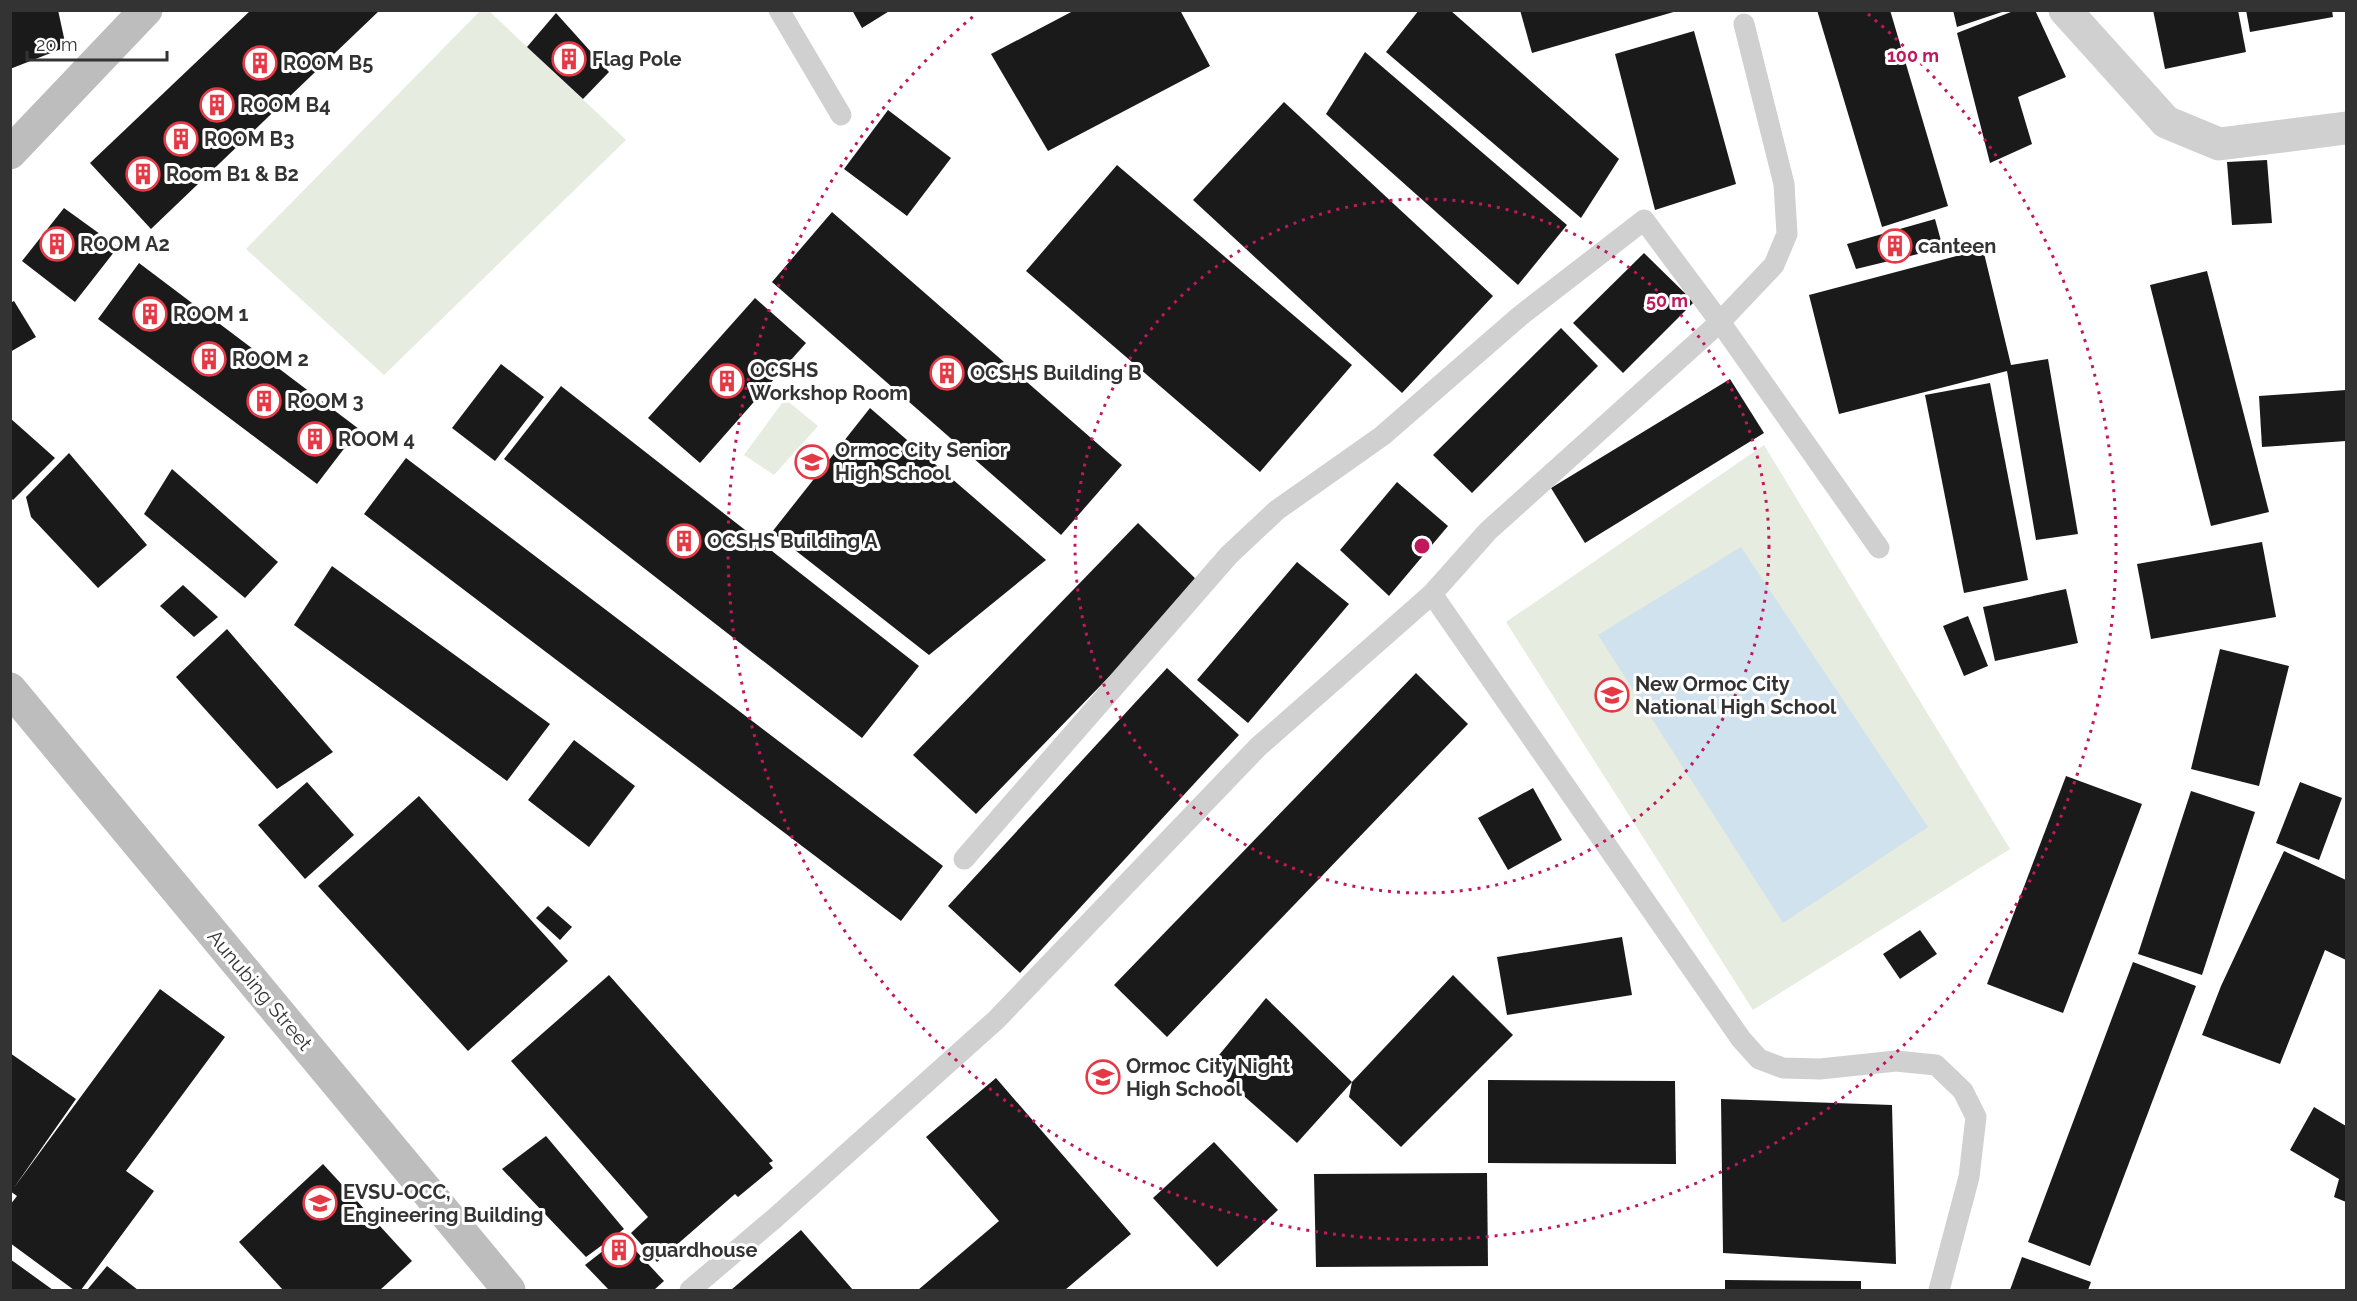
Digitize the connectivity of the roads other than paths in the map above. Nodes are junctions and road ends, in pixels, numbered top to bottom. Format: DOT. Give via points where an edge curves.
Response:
graph roads {
  1 [pos="146,10"];
  2 [pos="779,10"];
  3 [pos="2065,10"];
  4 [pos="1744,24"];
  5 [pos="841,115"];
  6 [pos="2346,128"];
  7 [pos="10,153"];
  8 [pos="1720,322"];
  9 [pos="1879,548"];
  10 [pos="1432,594"];
  11 [pos="10,689"];
  12 [pos="964,859"];
  13 [pos="509,1290"];
  14 [pos="690,1290"];
  15 [pos="1939,1290"];
  1 -- 7 [label="main road"];
  2 -- 5 [label="lane"];
  3 -- 6 [label="street" via="2166,122 2219,144"];
  4 -- 8 [label="lane" via="1784,184 1786,234 1774,265"];
  8 -- 9 [label="lane"];
  8 -- 10 [label="lane" via="1488,531"];
  8 -- 12 [label="lane" via="1644,220 1520,316 1382,436 1266,520 1229,555"];
  10 -- 14 [label="lane" via="1258,747 996,1020"];
  10 -- 15 [label="lane" via="1741,1039 1759,1059 1783,1068 1820,1069 1896,1061 1936,1065 1963,1091 1976,1117 1969,1177"];
  11 -- 13 [label="main road, Aunubing Street"];
}
